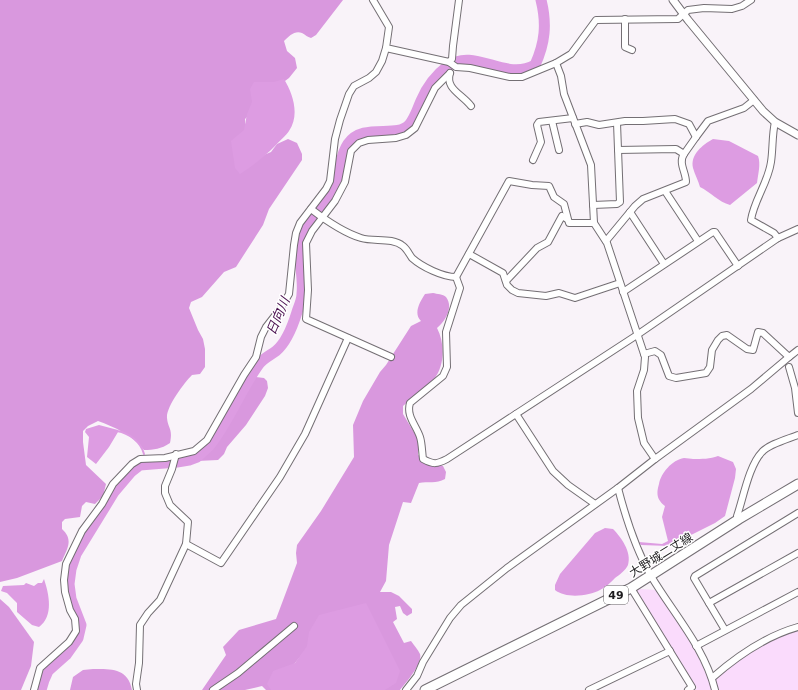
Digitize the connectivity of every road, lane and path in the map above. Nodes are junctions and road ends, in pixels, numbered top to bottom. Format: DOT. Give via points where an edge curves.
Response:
graph roads {
  1 [pos="373,0"];
  2 [pos="459,0"];
  3 [pos="673,0"];
  4 [pos="751,0"];
  5 [pos="683,14"];
  6 [pos="625,19"];
  7 [pos="386,48"];
  8 [pos="632,50"];
  9 [pos="449,62"];
  10 [pos="556,63"];
  11 [pos="456,67"];
  12 [pos="450,73"];
  13 [pos="754,100"];
  14 [pos="471,106"];
  15 [pos="552,121"];
  16 [pos="574,121"];
  17 [pos="775,122"];
  18 [pos="617,123"];
  19 [pos="798,135"];
  20 [pos="696,137"];
  21 [pos="559,150"];
  22 [pos="618,150"];
  23 [pos="684,154"];
  24 [pos="534,160"];
  25 [pos="665,191"];
  26 [pos="593,205"];
  27 [pos="311,209"];
  28 [pos="630,212"];
  29 [pos="323,218"];
  30 [pos="567,218"];
  31 [pos="594,223"];
  32 [pos="798,229"];
  33 [pos="778,238"];
  34 [pos="606,241"];
  35 [pos="698,242"];
  36 [pos="469,254"];
  37 [pos="664,264"];
  38 [pos="738,266"];
  39 [pos="456,277"];
  40 [pos="506,281"];
  41 [pos="620,283"];
  42 [pos="623,292"];
  43 [pos="637,334"];
  44 [pos="348,338"];
  45 [pos="798,350"];
  46 [pos="644,354"];
  47 [pos="391,357"];
  48 [pos="789,357"];
  49 [pos="789,367"];
  50 [pos="798,413"];
  51 [pos="516,414"];
  52 [pos="798,435"];
  53 [pos="176,454"];
  54 [pos="655,459"];
  55 [pos="798,485"];
  56 [pos="618,488"];
  57 [pos="595,504"];
  58 [pos="798,513"];
  59 [pos="739,519"];
  60 [pos="186,544"];
  61 [pos="798,553"];
  62 [pos="651,576"];
  63 [pos="631,588"];
  64 [pos="798,592"];
  65 [pos="709,603"];
  66 [pos="294,626"];
  67 [pos="798,627"];
  68 [pos="725,630"];
  69 [pos="696,646"];
  70 [pos="670,651"];
  71 [pos="712,678"];
  72 [pos="34,690"];
  73 [pos="137,690"];
  74 [pos="212,690"];
  75 [pos="406,690"];
  76 [pos="425,690"];
  77 [pos="589,690"];
  78 [pos="688,690"];
  79 [pos="715,690"];
  1 -- 7 [label="street" via="389,27"];
  2 -- 9 [label="street" via="452,59"];
  3 -- 5 [label="street"];
  4 -- 5 [label="street" via="732,9 704,8 688,10"];
  5 -- 6 [label="street" via="678,18"];
  5 -- 13 [label="street"];
  6 -- 8 [label="street" via="625,47"];
  6 -- 10 [label="street" via="596,20 571,54"];
  7 -- 9 [label="street"];
  7 -- 27 [label="street" via="376,72 354,86 349,94 338,126 330,181"];
  9 -- 11 [label="street"];
  10 -- 11 [label="street" via="522,77"];
  10 -- 16 [label="street"];
  11 -- 12 [label="street"];
  12 -- 14 [label="street" via="448,81 451,86"];
  12 -- 29 [label="street" via="435,88 415,128 406,135 396,138 359,143 351,151 345,182"];
  13 -- 17 [label="street"];
  13 -- 20 [label="street" via="744,108 708,122"];
  15 -- 16 [label="street"];
  15 -- 21 [label="street"];
  15 -- 24 [label="street" via="539,122 537,125 541,142"];
  16 -- 18 [label="street" via="599,126"];
  16 -- 26 [label="street" via="590,165"];
  17 -- 19 [label="street"];
  17 -- 33 [label="street" via="771,162 751,220"];
  18 -- 20 [label="street" via="675,119 689,124"];
  18 -- 22 [label="street"];
  20 -- 23 [label="street"];
  22 -- 23 [label="street" via="676,149"];
  22 -- 26 [label="street" via="620,202"];
  23 -- 25 [label="street" via="681,162 686,182"];
  25 -- 28 [label="street" via="643,199"];
  25 -- 35 [label="street"];
  26 -- 31 [label="street"];
  27 -- 29 [label="street"];
  27 -- 53 [label="street" via="300,222 296,233 289,294 266,327 256,357 207,440 194,451"];
  28 -- 34 [label="street"];
  28 -- 37 [label="street"];
  29 -- 39 [label="street" via="362,238 396,242 431,270"];
  29 -- 44 [label="street" via="306,243 306,319"];
  30 -- 31 [label="street" via="569,223"];
  30 -- 36 [label="street" via="564,204 554,196 549,186 508,181"];
  30 -- 40 [label="street" via="562,216 548,242 537,248"];
  31 -- 34 [label="street"];
  32 -- 33 [label="street"];
  33 -- 38 [label="street"];
  34 -- 41 [label="street"];
  35 -- 37 [label="street"];
  35 -- 38 [label="street" via="715,232"];
  36 -- 39 [label="street"];
  36 -- 40 [label="street" via="503,273"];
  37 -- 42 [label="street"];
  38 -- 43 [label="street"];
  39 -- 51 [label="street" via="460,288 446,332 447,367 443,376 410,403 409,408 410,417 420,437 423,459 433,464 447,459"];
  40 -- 41 [label="street" via="507,285 518,293 546,296 559,293 575,298"];
  41 -- 42 [label="street"];
  42 -- 43 [label="street"];
  43 -- 46 [label="street"];
  43 -- 51 [label="street"];
  44 -- 47 [label="street"];
  44 -- 60 [label="street" via="305,434 280,477 220,563"];
  45 -- 48 [label="street"];
  46 -- 48 [label="street" via="656,351 661,355 669,376 676,378 706,373 710,367 712,350 722,336 727,335 747,350 753,350 758,332 763,333"];
  46 -- 54 [label="street" via="644,370 637,391 638,418 644,443"];
  48 -- 54 [label="street" via="751,389"];
  49 -- 50 [label="street"];
  51 -- 57 [label="street" via="553,471"];
  52 -- 59 [label="street" via="762,452 753,466 737,516"];
  53 -- 60 [label="street" via="165,493 170,505 188,522"];
  53 -- 72 [label="street" via="165,458 140,459 132,464 113,484 82,531 66,564 64,580 76,631 70,642 40,668"];
  54 -- 56 [label="street"];
  55 -- 59 [label="main road, 大野城二丈線 / 49"];
  56 -- 57 [label="street"];
  56 -- 62 [label="street" via="635,545"];
  57 -- 75 [label="street" via="461,605 450,618 417,676"];
  58 -- 65 [label="street" via="694,576"];
  59 -- 62 [label="main road, 大野城二丈線 / 49"];
  60 -- 73 [label="street" via="160,600 140,625"];
  61 -- 65 [label="street"];
  62 -- 63 [label="main road, 大野城二丈線 / 49"];
  62 -- 69 [label="street"];
  63 -- 70 [label="street"];
  63 -- 76 [label="main road, 大野城二丈線 / 49"];
  64 -- 68 [label="street"];
  65 -- 68 [label="street"];
  66 -- 74 [label="street" via="238,673"];
  67 -- 71 [label="street" via="767,639"];
  68 -- 69 [label="street"];
  69 -- 71 [label="street"];
  70 -- 77 [label="street"];
  70 -- 78 [label="street" via="692,687"];
  71 -- 79 [label="street"];
}
